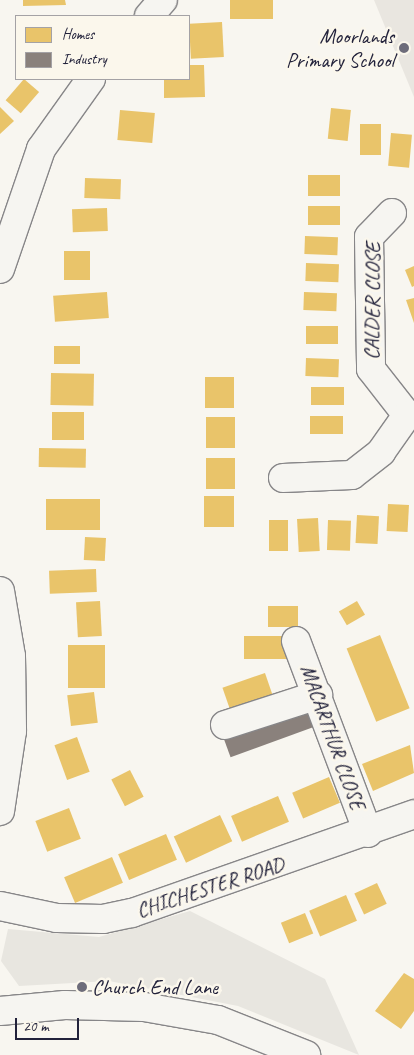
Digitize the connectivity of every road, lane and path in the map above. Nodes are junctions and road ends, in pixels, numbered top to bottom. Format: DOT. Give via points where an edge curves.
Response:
graph roads {
  1 [pos="163,0"];
  2 [pos="149,15"];
  3 [pos="90,80"];
  4 [pos="392,213"];
  5 [pos="0,270"];
  6 [pos="411,415"];
  7 [pos="283,478"];
  8 [pos="0,590"];
  9 [pos="296,641"];
  10 [pos="318,695"];
  11 [pos="225,725"];
  12 [pos="0,811"];
  13 [pos="414,814"];
  14 [pos="368,833"];
  15 [pos="0,906"];
  16 [pos="0,1011"];
  17 [pos="306,1055"];
  1 -- 2 [label="street"];
  3 -- 5 [label="street" via="41,149"];
  4 -- 6 [label="street, CALDER CLOSE" via="369,238 371,369"];
  6 -- 7 [label="street, CALDER CLOSE" via="381,452 352,475"];
  8 -- 12 [label="street" via="11,656 12,731"];
  9 -- 10 [label="street, MACARTHUR CLOSE"];
  10 -- 11 [label="street"];
  10 -- 14 [label="street, MACARTHUR CLOSE"];
  13 -- 14 [label="street, CHICHESTER ROAD"];
  14 -- 15 [label="street, CHICHESTER ROAD" via="122,915 57,918"];
  16 -- 17 [label="street" via="65,1005 144,1007 218,1020"];
}
